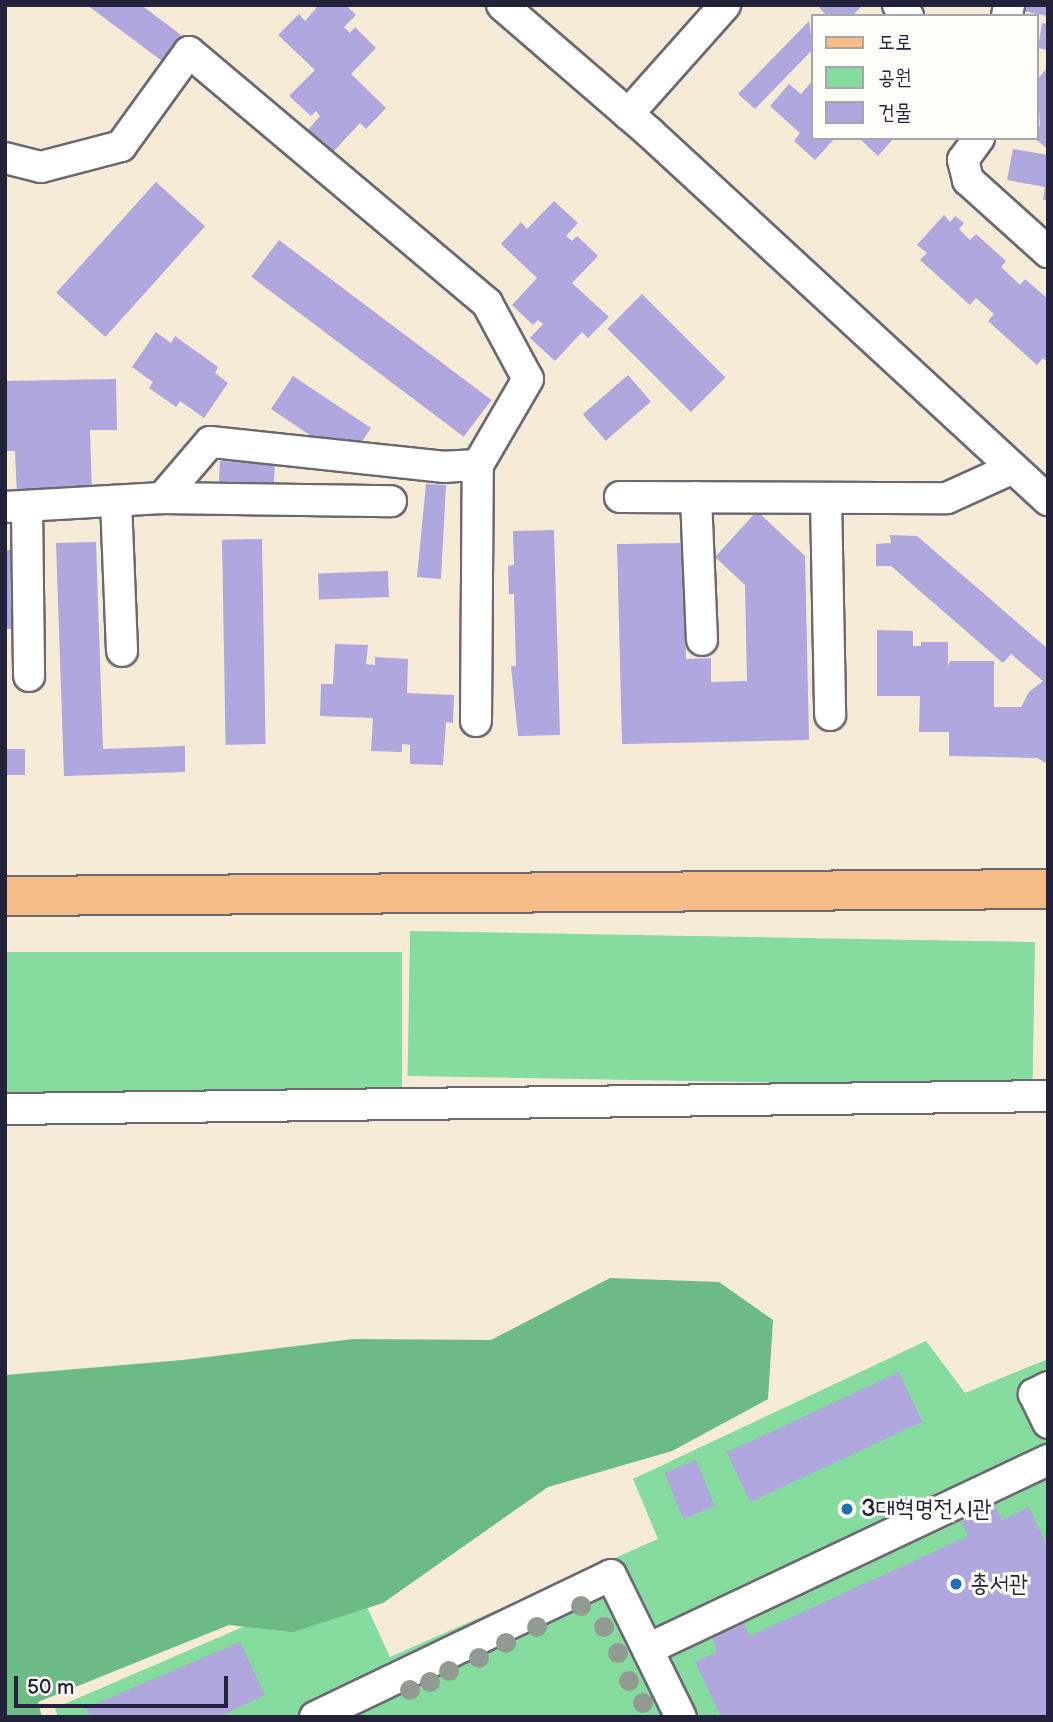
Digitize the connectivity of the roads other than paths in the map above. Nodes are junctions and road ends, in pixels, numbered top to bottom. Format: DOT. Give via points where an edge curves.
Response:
graph roads {
  1 [pos="502,5"];
  2 [pos="725,5"];
  3 [pos="628,114"];
  4 [pos="978,140"];
  5 [pos="5,158"];
  6 [pos="1048,252"];
  7 [pos="478,465"];
  8 [pos="1013,468"];
  9 [pos="620,497"];
  10 [pos="696,497"];
  11 [pos="162,498"];
  12 [pos="826,498"];
  13 [pos="1048,500"];
  14 [pos="116,501"];
  15 [pos="391,501"];
  16 [pos="16,506"];
  17 [pos="702,640"];
  18 [pos="122,651"];
  19 [pos="29,676"];
  20 [pos="830,715"];
  21 [pos="476,721"];
  22 [pos="1048,889"];
  23 [pos="5,896"];
  24 [pos="1048,1096"];
  25 [pos="5,1109"];
  26 [pos="1048,1387"];
  27 [pos="1048,1423"];
  28 [pos="1048,1460"];
  29 [pos="648,1649"];
  30 [pos="328,1714"];
  31 [pos="681,1717"];
  1 -- 3 [label="street"];
  2 -- 3 [label="street"];
  3 -- 8 [label="street"];
  4 -- 6 [label="street" via="963,160 968,180"];
  5 -- 7 [label="street" via="41,167 121,146 189,52 487,303 528,379"];
  7 -- 11 [label="street" via="445,467 210,442"];
  7 -- 21 [label="street"];
  8 -- 12 [label="street" via="947,498"];
  8 -- 13 [label="street"];
  9 -- 10 [label="street"];
  10 -- 12 [label="street"];
  10 -- 17 [label="street"];
  11 -- 14 [label="street"];
  11 -- 15 [label="street"];
  12 -- 20 [label="street"];
  14 -- 16 [label="street"];
  14 -- 18 [label="street"];
  16 -- 19 [label="street"];
  22 -- 23 [label="main road"];
  24 -- 25 [label="street"];
  26 -- 27 [label="street" via="1034,1394"];
  28 -- 29 [label="street"];
  29 -- 30 [label="street" via="611,1575"];
  29 -- 31 [label="street"];
}
